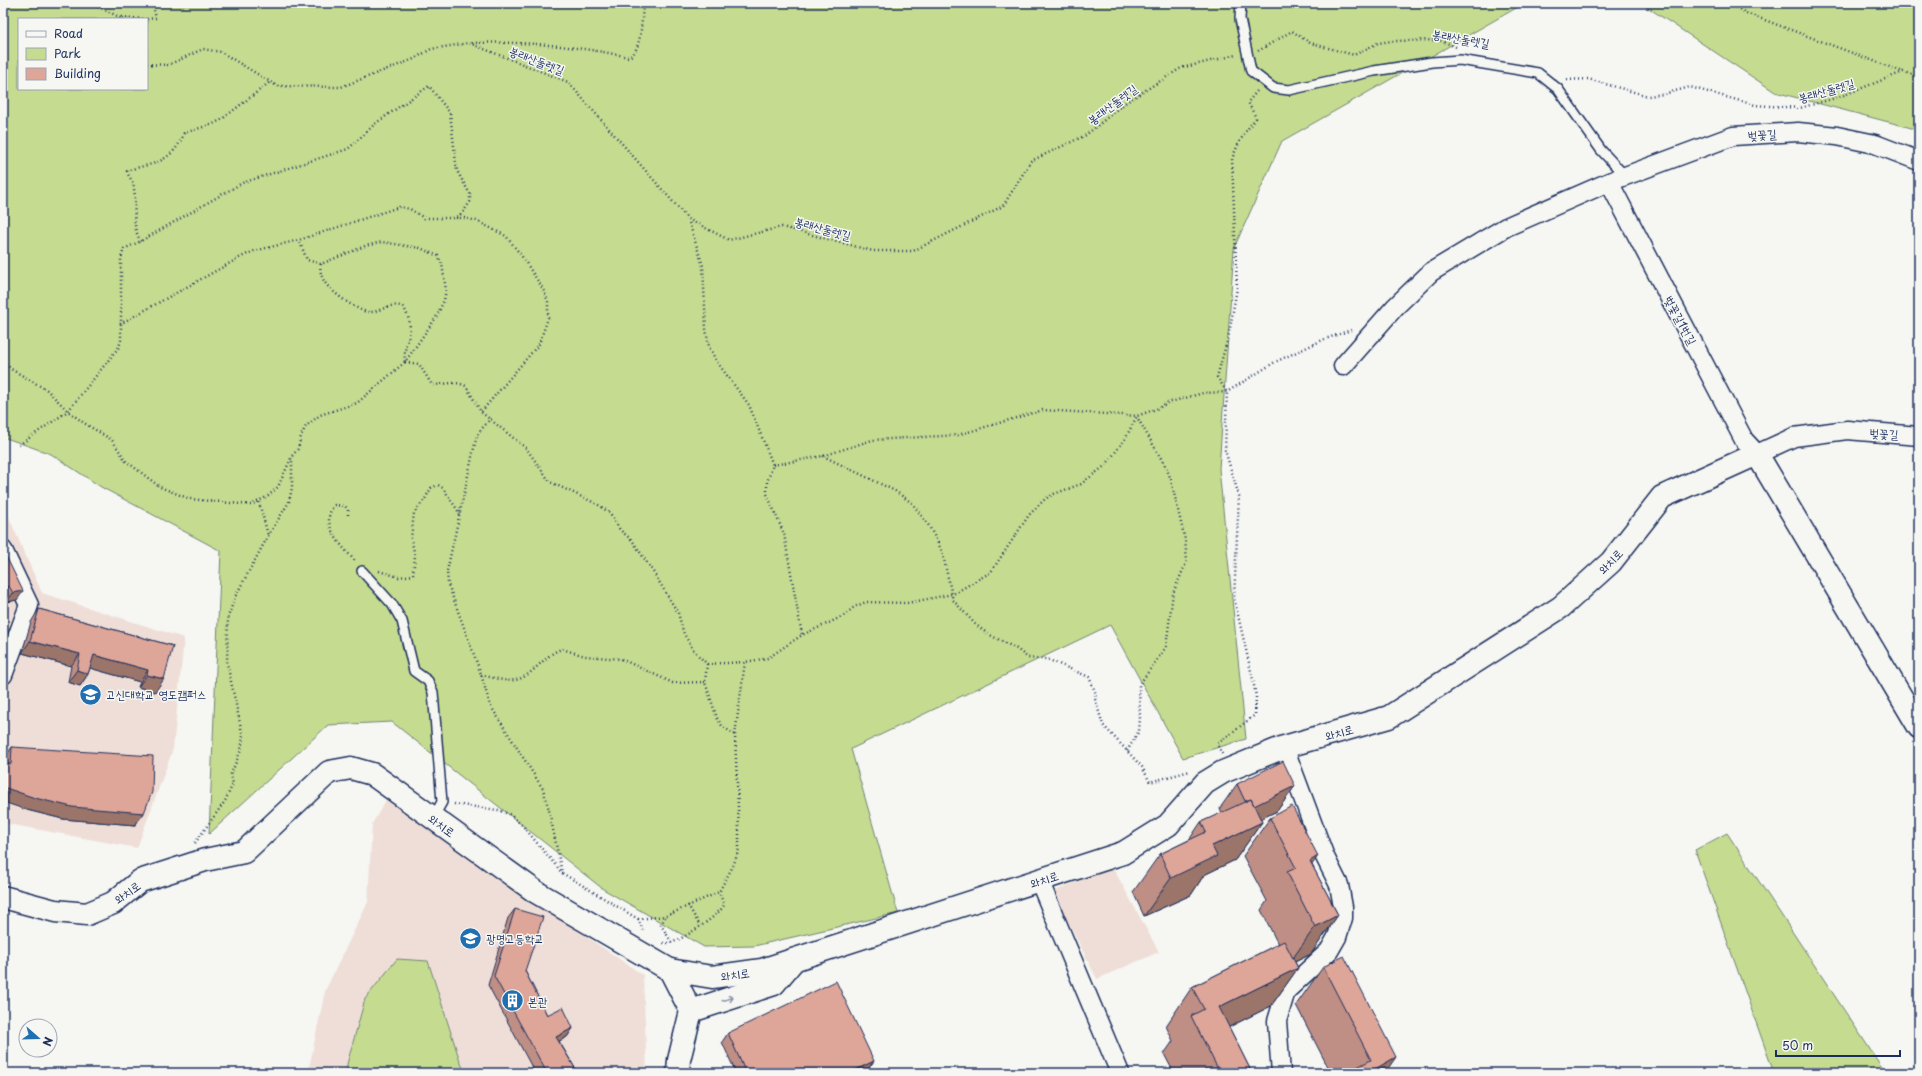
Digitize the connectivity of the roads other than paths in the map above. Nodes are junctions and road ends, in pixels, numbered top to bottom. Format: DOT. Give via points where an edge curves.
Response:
graph roads {
  1 [pos="1241,3"];
  2 [pos="1919,161"];
  3 [pos="1617,179"];
  4 [pos="1343,366"];
  5 [pos="1919,436"];
  6 [pos="1757,454"];
  7 [pos="3,550"];
  8 [pos="362,571"];
  9 [pos="3,675"];
  10 [pos="1919,727"];
  11 [pos="1284,748"];
  12 [pos="437,810"];
  13 [pos="1039,880"];
  14 [pos="3,898"];
  15 [pos="794,960"];
  16 [pos="670,970"];
  17 [pos="691,1011"];
  18 [pos="678,1073"];
  19 [pos="1120,1073"];
  20 [pos="1281,1073"];
  1 -- 3 [label="lane" via="1240,19 1251,71 1273,88 1289,90 1374,71 1460,60 1538,73 1558,89"];
  2 -- 3 [label="street, 벚꽃길" via="1875,144 1838,136 1798,132 1733,136"];
  3 -- 4 [label="street, 벚꽃길" via="1506,227 1431,272 1395,307"];
  3 -- 6 [label="street, 벚꽃길1번길" via="1744,440"];
  5 -- 6 [label="street, 벚꽃길" via="1847,430 1794,437"];
  6 -- 10 [label="main road"];
  6 -- 11 [label="main road, 와치로" via="1662,497 1611,562 1561,607 1389,717"];
  7 -- 9 [label="street" via="29,605"];
  8 -- 12 [label="lane" via="392,604 402,621 414,671 428,681 433,692"];
  11 -- 13 [label="main road, 와치로" via="1229,770 1205,783 1168,825 1124,853"];
  11 -- 20 [label="street" via="1325,857 1339,885 1343,918 1329,951 1286,990 1277,1021"];
  12 -- 14 [label="main road, 와치로" via="372,774 351,768 329,772 244,852 206,860 140,881 112,903 87,914 55,911"];
  12 -- 16 [label="main road, 와치로" via="536,892"];
  13 -- 15 [label="main road, 와치로"];
  13 -- 19 [label="street"];
  15 -- 16 [label="main road, 와치로" via="762,970 712,977"];
  17 -- 15 [label="main road, one-way" via="774,984"];
  16 -- 17 [label="main road"];
  17 -- 18 [label="main road"];
}
